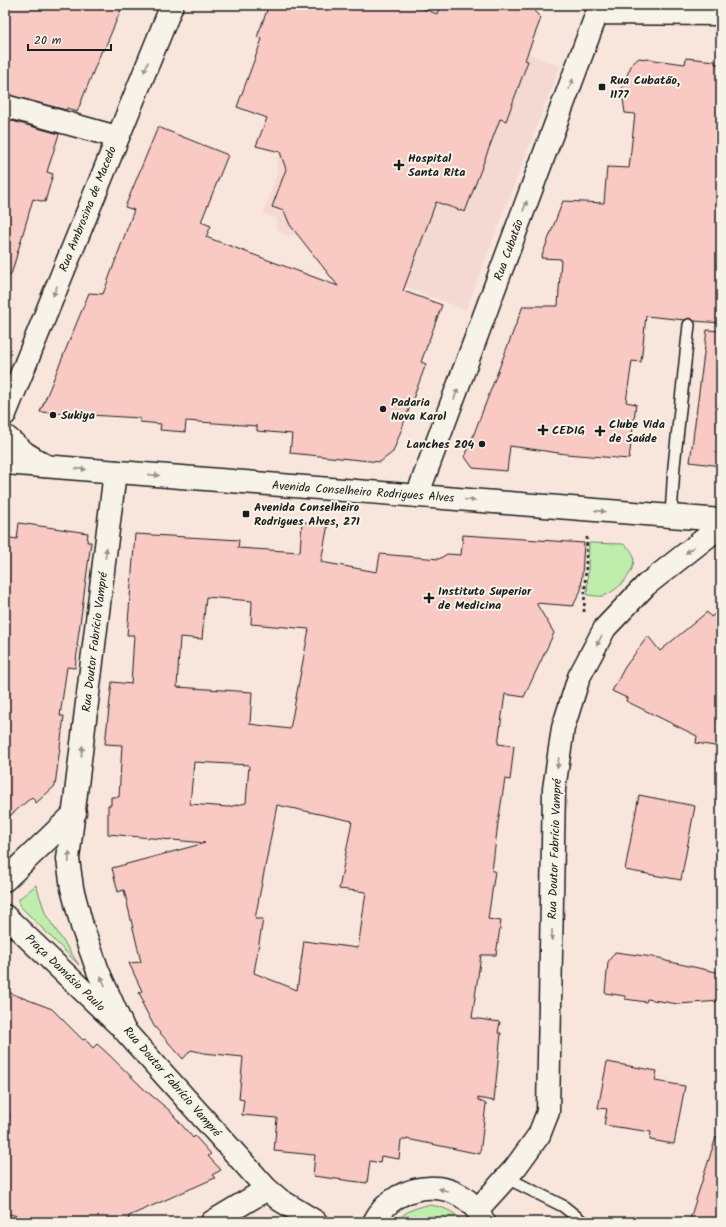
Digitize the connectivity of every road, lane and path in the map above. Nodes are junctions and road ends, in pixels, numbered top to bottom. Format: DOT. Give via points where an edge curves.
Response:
graph roads {
  1 [pos="172,5"];
  2 [pos="599,9"];
  3 [pos="721,14"];
  4 [pos="5,106"];
  5 [pos="117,137"];
  6 [pos="689,325"];
  7 [pos="5,414"];
  8 [pos="5,436"];
  9 [pos="5,463"];
  10 [pos="46,466"];
  11 [pos="115,472"];
  12 [pos="417,496"];
  13 [pos="671,516"];
  14 [pos="721,520"];
  15 [pos="721,526"];
  16 [pos="587,536"];
  17 [pos="584,612"];
  18 [pos="75,813"];
  19 [pos="5,880"];
  20 [pos="5,916"];
  21 [pos="124,1030"];
  22 [pos="506,1178"];
  23 [pos="267,1189"];
  24 [pos="481,1216"];
  25 [pos="212,1222"];
  26 [pos="316,1222"];
  27 [pos="374,1222"];
  28 [pos="583,1222"];
  1 -- 5 [label="street, Rua Ambrosina de Macedo, one-way"];
  2 -- 3 [label="street"];
  12 -- 2 [label="street, Rua Cubatão, one-way"];
  4 -- 5 [label="street"];
  5 -- 7 [label="street, Rua Ambrosina de Macedo, one-way"];
  6 -- 13 [label="lane"];
  8 -- 10 [label="street"];
  9 -- 10 [label="street, Avenida Conselheiro Rodrigues Alves"];
  10 -- 11 [label="street, Avenida Conselheiro Rodrigues Alves, one-way"];
  11 -- 12 [label="street, Avenida Conselheiro Rodrigues Alves, one-way"];
  18 -- 11 [label="street, Rua Doutor Fabrício Vampré, one-way"];
  12 -- 13 [label="street, Avenida Conselheiro Rodrigues Alves, one-way"];
  13 -- 14 [label="street, Avenida Conselheiro Rodrigues Alves"];
  15 -- 22 [label="street, Rua Doutor Fabrício Vampré, one-way" via="646,585 605,628 579,677 563,728 554,789 548,1112 539,1135"];
  16 -- 17 [label="path"];
  18 -- 19 [label="street"];
  21 -- 18 [label="street, Rua Doutor Fabrício Vampré, one-way" via="94,959 72,888 68,859"];
  20 -- 21 [label="street, Praça Damásio Paulo"];
  21 -- 23 [label="street, Rua Doutor Fabrício Vampré"];
  22 -- 24 [label="street, Rua Doutor Fabrício Vampré"];
  22 -- 28 [label="lane" via="563,1206"];
  23 -- 25 [label="street"];
  23 -- 26 [label="street, Rua Doutor Fabrício Vampré"];
  24 -- 27 [label="street, one-way" via="456,1194 440,1188 423,1187 407,1191 392,1200"];
}
